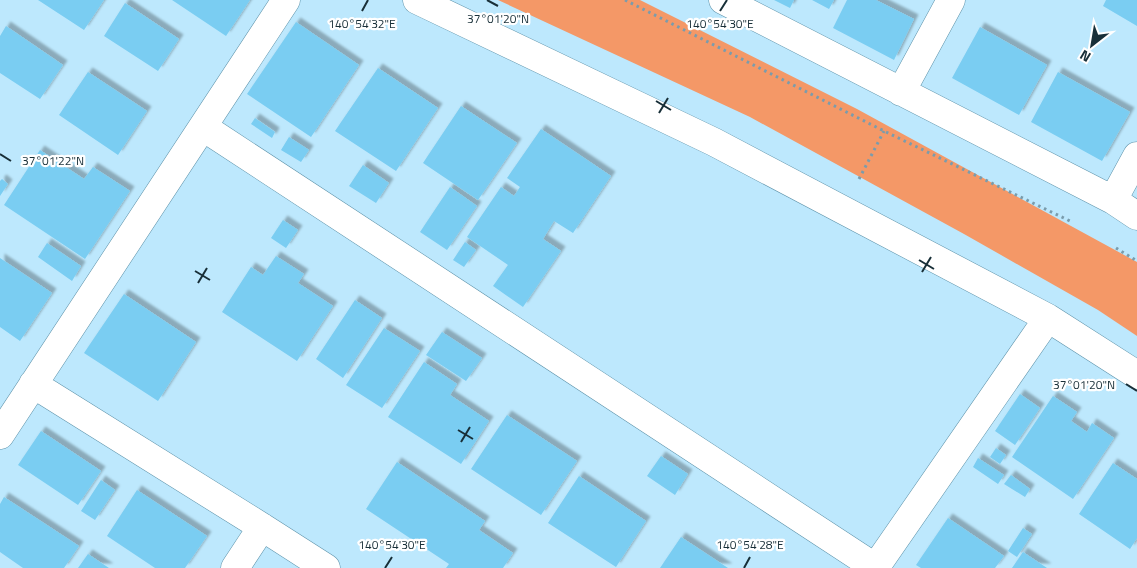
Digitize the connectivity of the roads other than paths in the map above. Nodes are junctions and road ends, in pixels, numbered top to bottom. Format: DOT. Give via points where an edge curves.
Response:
graph roads {
  1 [pos="286,0"];
  2 [pos="417,0"];
  3 [pos="723,0"];
  4 [pos="951,0"];
  5 [pos="901,92"];
  6 [pos="203,127"];
  7 [pos="1137,156"];
  8 [pos="1113,200"];
  9 [pos="1137,216"];
  10 [pos="1048,318"];
  11 [pos="1137,375"];
  12 [pos="33,384"];
  13 [pos="0,435"];
  14 [pos="262,527"];
  15 [pos="235,568"];
  16 [pos="326,568"];
  17 [pos="875,568"];
  1 -- 6 [label="street"];
  2 -- 10 [label="street" via="714,142"];
  3 -- 5 [label="street"];
  4 -- 5 [label="street"];
  5 -- 8 [label="street"];
  6 -- 12 [label="street"];
  6 -- 17 [label="street"];
  7 -- 8 [label="street"];
  8 -- 9 [label="street"];
  10 -- 11 [label="street"];
  10 -- 17 [label="street"];
  12 -- 13 [label="street"];
  12 -- 14 [label="street"];
  14 -- 15 [label="street"];
  14 -- 16 [label="street"];
}
